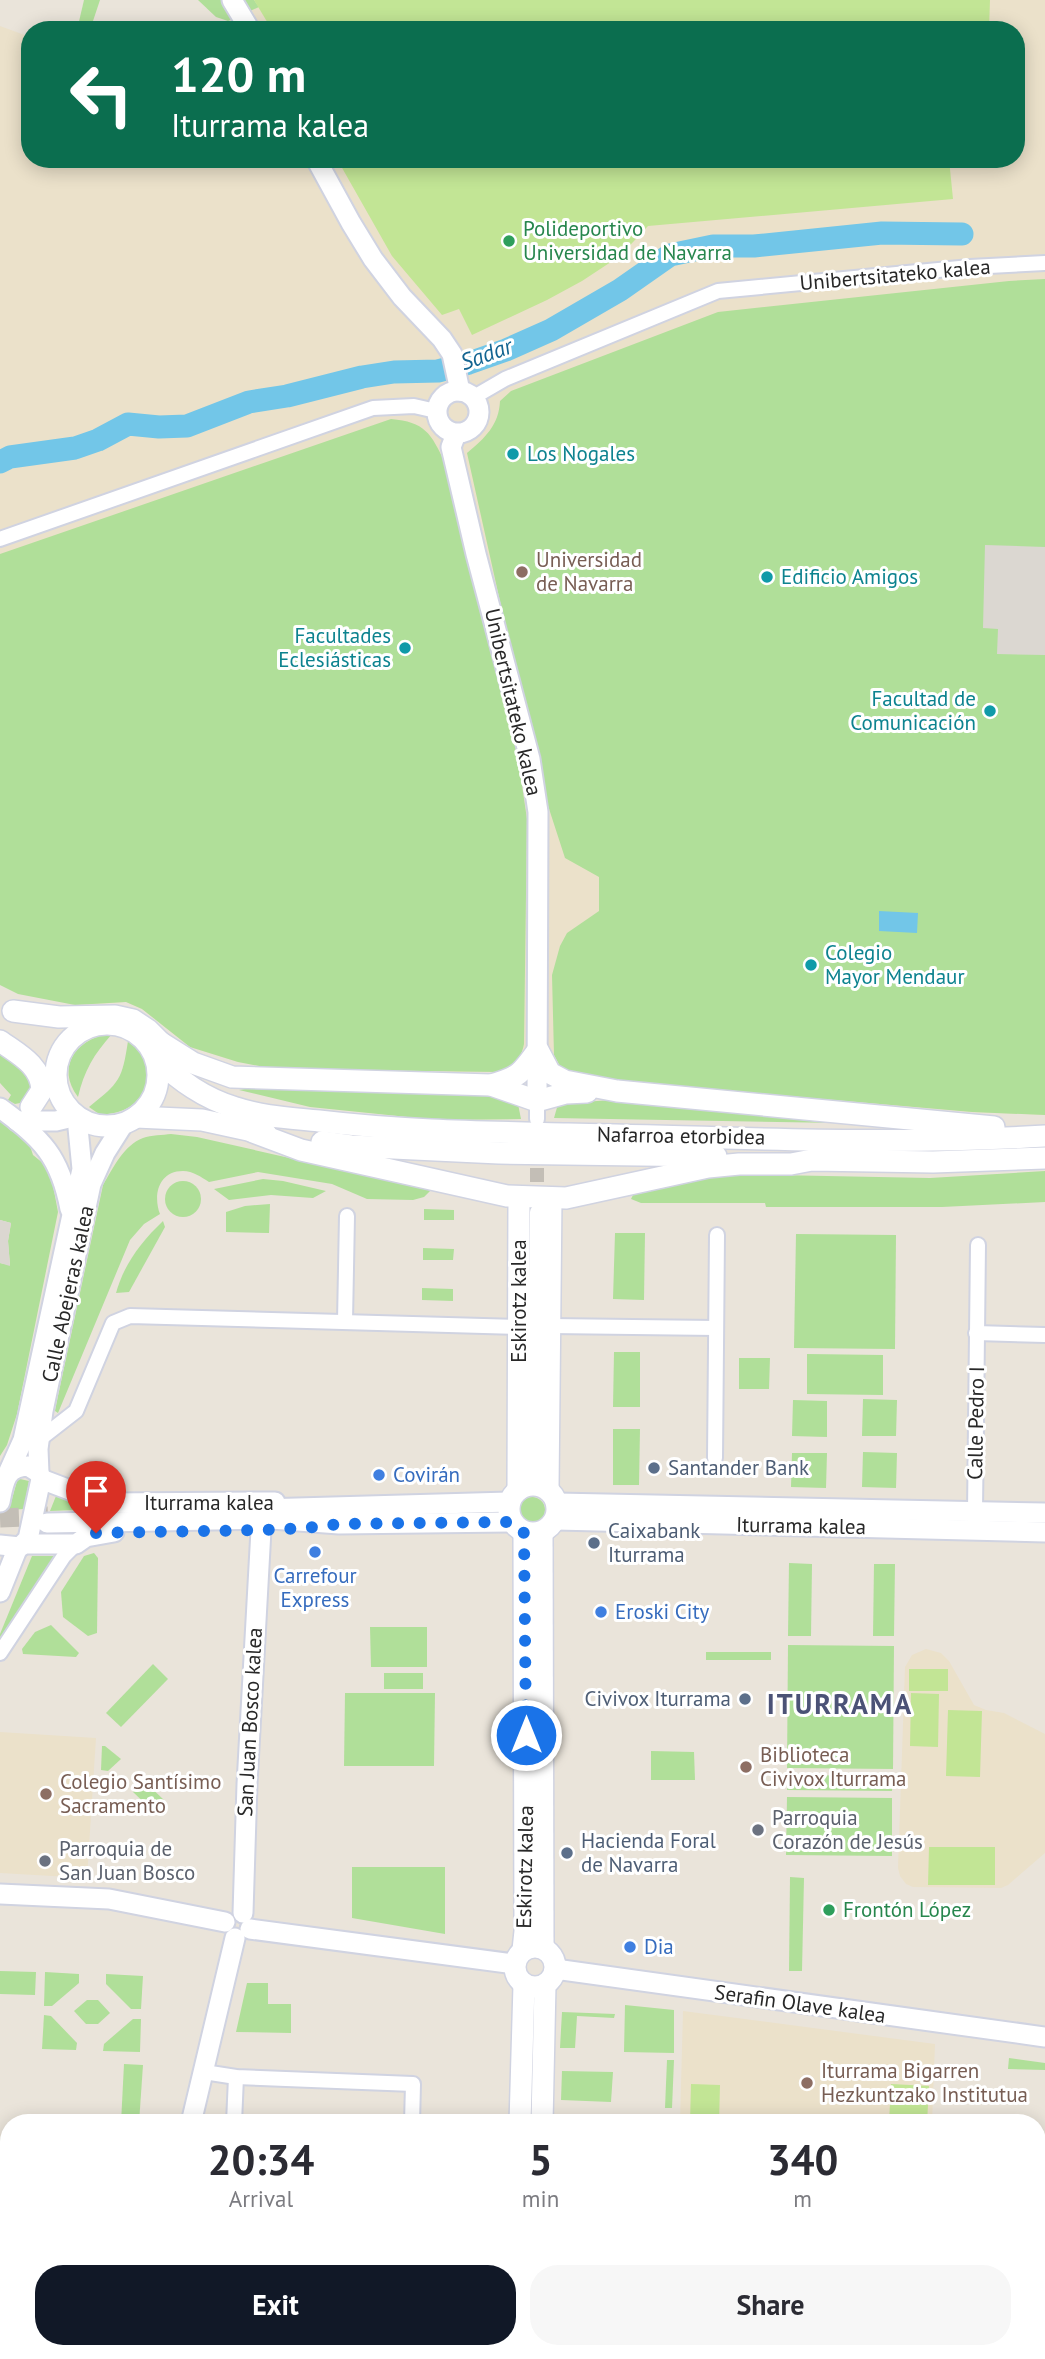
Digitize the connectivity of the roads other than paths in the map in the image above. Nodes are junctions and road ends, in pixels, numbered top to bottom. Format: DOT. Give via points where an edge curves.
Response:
graph roads {
  1 [pos="232,0"];
  2 [pos="245,21"];
  3 [pos="321,168"];
  4 [pos="1045,263"];
  5 [pos="464,389"];
  6 [pos="436,411"];
  7 [pos="456,433"];
  8 [pos="0,539"];
  9 [pos="7,1009"];
  10 [pos="89,1027"];
  11 [pos="0,1035"];
  12 [pos="0,1041"];
  13 [pos="157,1050"];
  14 [pos="538,1050"];
  15 [pos="56,1083"];
  16 [pos="491,1085"];
  17 [pos="617,1091"];
  18 [pos="0,1101"];
  19 [pos="0,1108"];
  20 [pos="537,1110"];
  21 [pos="24,1114"];
  22 [pos="78,1117"];
  23 [pos="130,1120"];
  24 [pos="1045,1127"];
  25 [pos="253,1132"];
  26 [pos="1045,1136"];
  27 [pos="1045,1158"];
  28 [pos="812,1160"];
  29 [pos="519,1197"];
  30 [pos="544,1205"];
  31 [pos="71,1213"];
  32 [pos="347,1216"];
  33 [pos="717,1235"];
  34 [pos="978,1245"];
  35 [pos="345,1321"];
  36 [pos="550,1326"];
  37 [pos="519,1327"];
  38 [pos="716,1328"];
  39 [pos="976,1333"];
  40 [pos="1045,1335"];
  41 [pos="42,1419"];
  42 [pos="65,1421"];
  43 [pos="40,1439"];
  44 [pos="715,1458"];
  45 [pos="9,1471"];
  46 [pos="40,1476"];
  47 [pos="0,1502"];
  48 [pos="296,1507"];
  49 [pos="533,1509"];
  50 [pos="975,1512"];
  51 [pos="1045,1513"];
  52 [pos="339,1524"];
  53 [pos="261,1530"];
  54 [pos="1045,1532"];
  55 [pos="76,1544"];
  56 [pos="14,1545"];
  57 [pos="0,1592"];
  58 [pos="0,1653"];
  59 [pos="0,1894"];
  60 [pos="238,1925"];
  61 [pos="527,1954"];
  62 [pos="542,1980"];
  63 [pos="1045,2037"];
  64 [pos="204,2072"];
  65 [pos="236,2077"];
  66 [pos="193,2114"];
  67 [pos="234,2114"];
  68 [pos="412,2114"];
  69 [pos="521,2114"];
  70 [pos="542,2114"];
  1 -- 2 [label="street"];
  3 -- 5 [label="street" via="373,259 452,354"];
  4 -- 5 [label="street, Unibertsitateko kalea" via="718,291 505,379"];
  5 -- 6 [label="street" via="442,398"];
  5 -- 7 [label="street" via="479,411 475,425"];
  6 -- 7 [label="street" via="439,424"];
  6 -- 8 [label="street" via="414,406 373,408"];
  7 -- 14 [label="street, Unibertsitateko kalea" via="451,447 530,759 538,812"];
  9 -- 10 [label="main road, Nafarroa etorbidea" via="33,1022"];
  9 -- 13 [label="main road, Nafarroa etorbidea" via="133,1020"];
  10 -- 13 [label="main road" via="115,1024 129,1028"];
  10 -- 15 [label="main road" via="63,1048"];
  11 -- 15 [label="main road" via="34,1057"];
  12 -- 21 [label="main road" via="29,1061 39,1076 41,1093"];
  13 -- 16 [label="main road" via="232,1077"];
  13 -- 23 [label="main road" via="155,1092"];
  13 -- 26 [label="main road, Nafarroa etorbidea" via="227,1096 318,1121 365,1127 876,1140"];
  14 -- 16 [label="main road" via="514,1078"];
  14 -- 17 [label="main road" via="550,1073 565,1081"];
  14 -- 20 [label="street, Unibertsitateko kalea"];
  15 -- 21 [label="street"];
  15 -- 22 [label="main road" via="67,1108"];
  16 -- 20 [label="main road"];
  17 -- 20 [label="main road" via="566,1093"];
  17 -- 24 [label="main road" via="1011,1129"];
  18 -- 21 [label="street"];
  19 -- 21 [label="street"];
  21 -- 22 [label="street" via="57,1121"];
  21 -- 31 [label="street" via="50,1152"];
  22 -- 23 [label="main road" via="99,1125"];
  22 -- 31 [label="street, Calle Abejeras kalea" via="82,1169"];
  23 -- 25 [label="main road, Nafarroa etorbidea" via="202,1120"];
  23 -- 41 [label="street, Calle Abejeras kalea" via="105,1153 91,1184"];
  25 -- 28 [label="main road, Nafarroa etorbidea" via="351,1146"];
  25 -- 29 [label="main road, Nafarroa etorbidea" via="313,1152"];
  27 -- 28 [label="main road, Nafarroa etorbidea"];
  28 -- 30 [label="main road, Nafarroa etorbidea" via="708,1167"];
  29 -- 30 [label="main road, Nafarroa etorbidea"];
  29 -- 37 [label="main road, Eskirotz kalea"];
  30 -- 36 [label="main road, Eskirotz kalea"];
  30 -- 49 [label="street, Eskirotz kalea"];
  31 -- 45 [label="street, Calle Abejeras kalea" via="21,1447"];
  32 -- 35 [label="street"];
  33 -- 38 [label="street"];
  34 -- 39 [label="street, Calle Pedro I"];
  35 -- 37 [label="street"];
  35 -- 42 [label="street" via="130,1315 113,1322 81,1401"];
  36 -- 38 [label="street"];
  36 -- 49 [label="main road, Eskirotz kalea"];
  37 -- 49 [label="main road, Eskirotz kalea"];
  38 -- 44 [label="street"];
  39 -- 40 [label="street"];
  39 -- 50 [label="street, Calle Pedro I"];
  41 -- 42 [label="street"];
  41 -- 43 [label="street, Calle Abejeras kalea"];
  42 -- 43 [label="street"];
  43 -- 46 [label="street, Calle Abejeras kalea"];
  45 -- 46 [label="street, Iturrama kalea" via="28,1466"];
  45 -- 47 [label="street, Calle Abejeras kalea"];
  46 -- 48 [label="street, Iturrama kalea" via="104,1503 277,1502"];
  46 -- 56 [label="street, Calle Abejeras kalea" via="28,1539"];
  48 -- 49 [label="street, Iturrama kalea"];
  48 -- 52 [label="street, Iturrama kalea" via="48,1520"];
  49 -- 50 [label="street, Iturrama kalea"];
  49 -- 52 [label="street, Iturrama kalea"];
  49 -- 54 [label="street, Iturrama kalea"];
  49 -- 61 [label="main road, Eskirotz kalea"];
  50 -- 51 [label="street, Iturrama kalea"];
  52 -- 53 [label="street, Iturrama kalea"];
  53 -- 55 [label="street, Iturrama kalea" via="101,1533"];
  53 -- 60 [label="street, San Juan Bosco kalea"];
  55 -- 56 [label="street, Iturrama kalea"];
  55 -- 58 [label="street"];
  56 -- 57 [label="street"];
  59 -- 60 [label="street" via="109,1899"];
  60 -- 61 [label="street"];
  60 -- 64 [label="street, San Juan Bosco kalea"];
  61 -- 62 [label="main road" via="516,1976"];
  61 -- 62 [label="main road" via="550,1953"];
  62 -- 63 [label="street, Serafin Olave kalea" via="802,2005"];
  62 -- 69 [label="main road"];
  62 -- 70 [label="main road"];
  64 -- 65 [label="street"];
  64 -- 66 [label="street, San Juan Bosco kalea"];
  65 -- 67 [label="street"];
  65 -- 68 [label="street" via="413,2084"];
}
